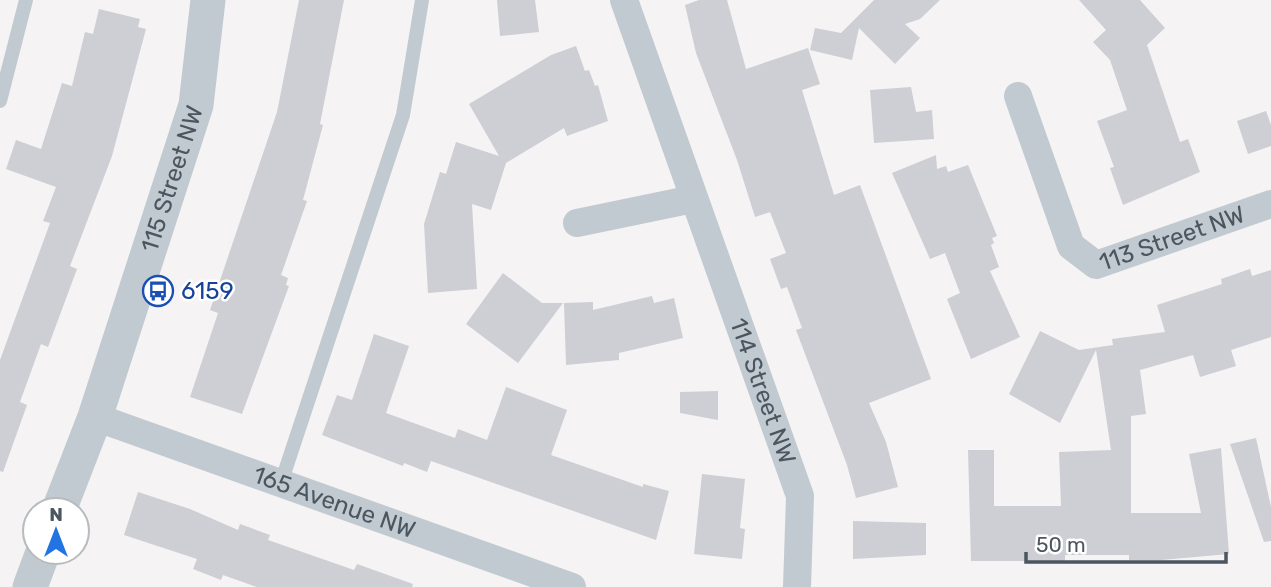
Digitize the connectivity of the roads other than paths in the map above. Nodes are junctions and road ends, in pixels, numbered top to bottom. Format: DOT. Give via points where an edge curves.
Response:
graph roads {
  1 [pos="26,0"];
  2 [pos="208,0"];
  3 [pos="422,0"];
  4 [pos="624,0"];
  5 [pos="1018,96"];
  6 [pos="0,101"];
  7 [pos="693,199"];
  8 [pos="1271,204"];
  9 [pos="577,223"];
  10 [pos="95,417"];
  11 [pos="281,483"];
  12 [pos="64,496"];
  13 [pos="38,566"];
  14 [pos="30,587"];
  15 [pos="572,587"];
  16 [pos="797,587"];
  1 -- 6 [label="lane"];
  2 -- 10 [label="street, 115 Street NW" via="196,105"];
  3 -- 11 [label="lane" via="403,115"];
  4 -- 7 [label="street, 114 Street NW"];
  5 -- 8 [label="street, 113 Street NW" via="1071,246 1096,265"];
  7 -- 9 [label="street"];
  7 -- 16 [label="street, 114 Street NW" via="800,496"];
  10 -- 11 [label="street, 165 Avenue NW"];
  10 -- 12 [label="street, 115 Street NW"];
  11 -- 15 [label="street, 165 Avenue NW"];
  13 -- 14 [label="street"];
}
